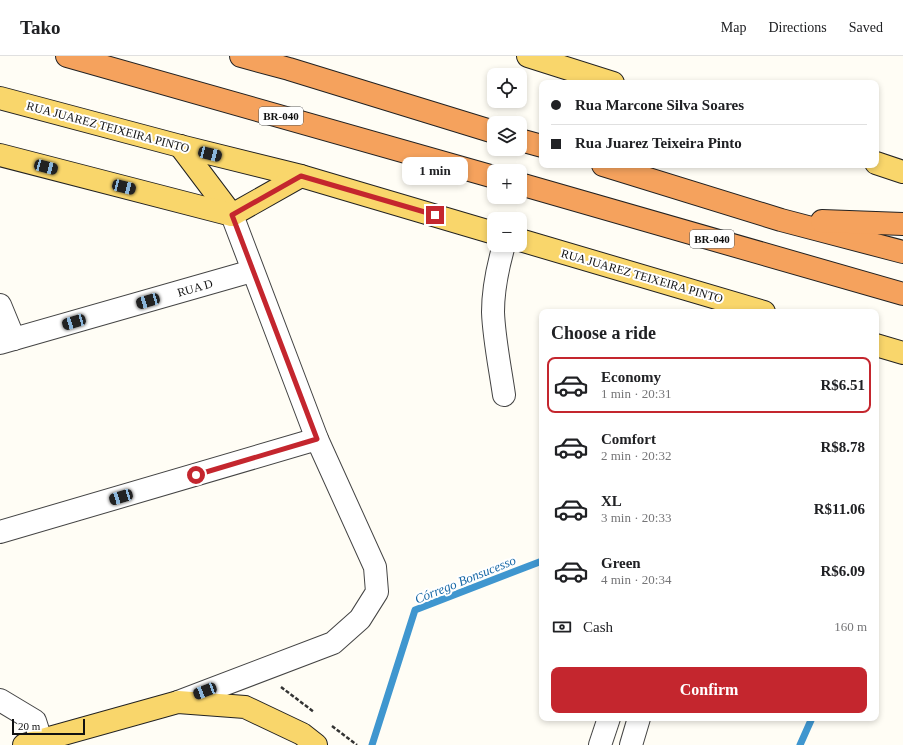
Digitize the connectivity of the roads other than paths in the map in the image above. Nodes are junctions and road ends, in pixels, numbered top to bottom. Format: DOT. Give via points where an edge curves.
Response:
graph roads {
  1 [pos="67,56"];
  2 [pos="241,56"];
  3 [pos="528,56"];
  4 [pos="604,80"];
  5 [pos="0,98"];
  6 [pos="487,130"];
  7 [pos="527,142"];
  8 [pos="539,145"];
  9 [pos="180,146"];
  10 [pos="0,155"];
  11 [pos="879,164"];
  12 [pos="613,168"];
  13 [pos="903,172"];
  14 [pos="487,175"];
  15 [pos="301,176"];
  16 [pos="527,186"];
  17 [pos="232,215"];
  18 [pos="781,220"];
  19 [pos="903,224"];
  20 [pos="487,231"];
  21 [pos="527,242"];
  22 [pos="502,252"];
  23 [pos="903,252"];
  24 [pos="252,271"];
  25 [pos="903,294"];
  26 [pos="0,306"];
  27 [pos="754,309"];
  28 [pos="7,341"];
  29 [pos="879,346"];
  30 [pos="903,353"];
  31 [pos="504,395"];
  32 [pos="317,439"];
  33 [pos="0,532"];
  34 [pos="0,700"];
  35 [pos="178,702"];
  36 [pos="608,721"];
  37 [pos="638,721"];
  38 [pos="309,740"];
  39 [pos="32,742"];
  40 [pos="600,745"];
  41 [pos="631,745"];
  1 -- 14 [label="highway, BR-040"];
  2 -- 6 [label="highway"];
  3 -- 4 [label="main road"];
  5 -- 9 [label="main road, RUA JUAREZ TEIXEIRA PINTO"];
  7 -- 8 [label="highway"];
  9 -- 15 [label="main road, RUA JUAREZ TEIXEIRA PINTO"];
  9 -- 17 [label="main road"];
  10 -- 17 [label="main road"];
  11 -- 13 [label="main road"];
  12 -- 18 [label="highway"];
  15 -- 17 [label="main road"];
  15 -- 20 [label="main road, RUA JUAREZ TEIXEIRA PINTO"];
  16 -- 25 [label="highway, BR-040"];
  17 -- 24 [label="street"];
  18 -- 19 [label="highway"];
  18 -- 23 [label="highway"];
  21 -- 27 [label="main road, RUA JUAREZ TEIXEIRA PINTO"];
  22 -- 31 [label="street" via="493,311"];
  24 -- 28 [label="street, RUA D"];
  24 -- 32 [label="street"];
  26 -- 28 [label="street"];
  29 -- 30 [label="main road"];
  32 -- 33 [label="street"];
  32 -- 35 [label="street" via="375,568 377,592 360,619 333,643"];
  34 -- 39 [label="street" via="35,721"];
  35 -- 38 [label="main road" via="245,707"];
  35 -- 39 [label="main road"];
  36 -- 40 [label="street"];
  37 -- 41 [label="street"];
}
